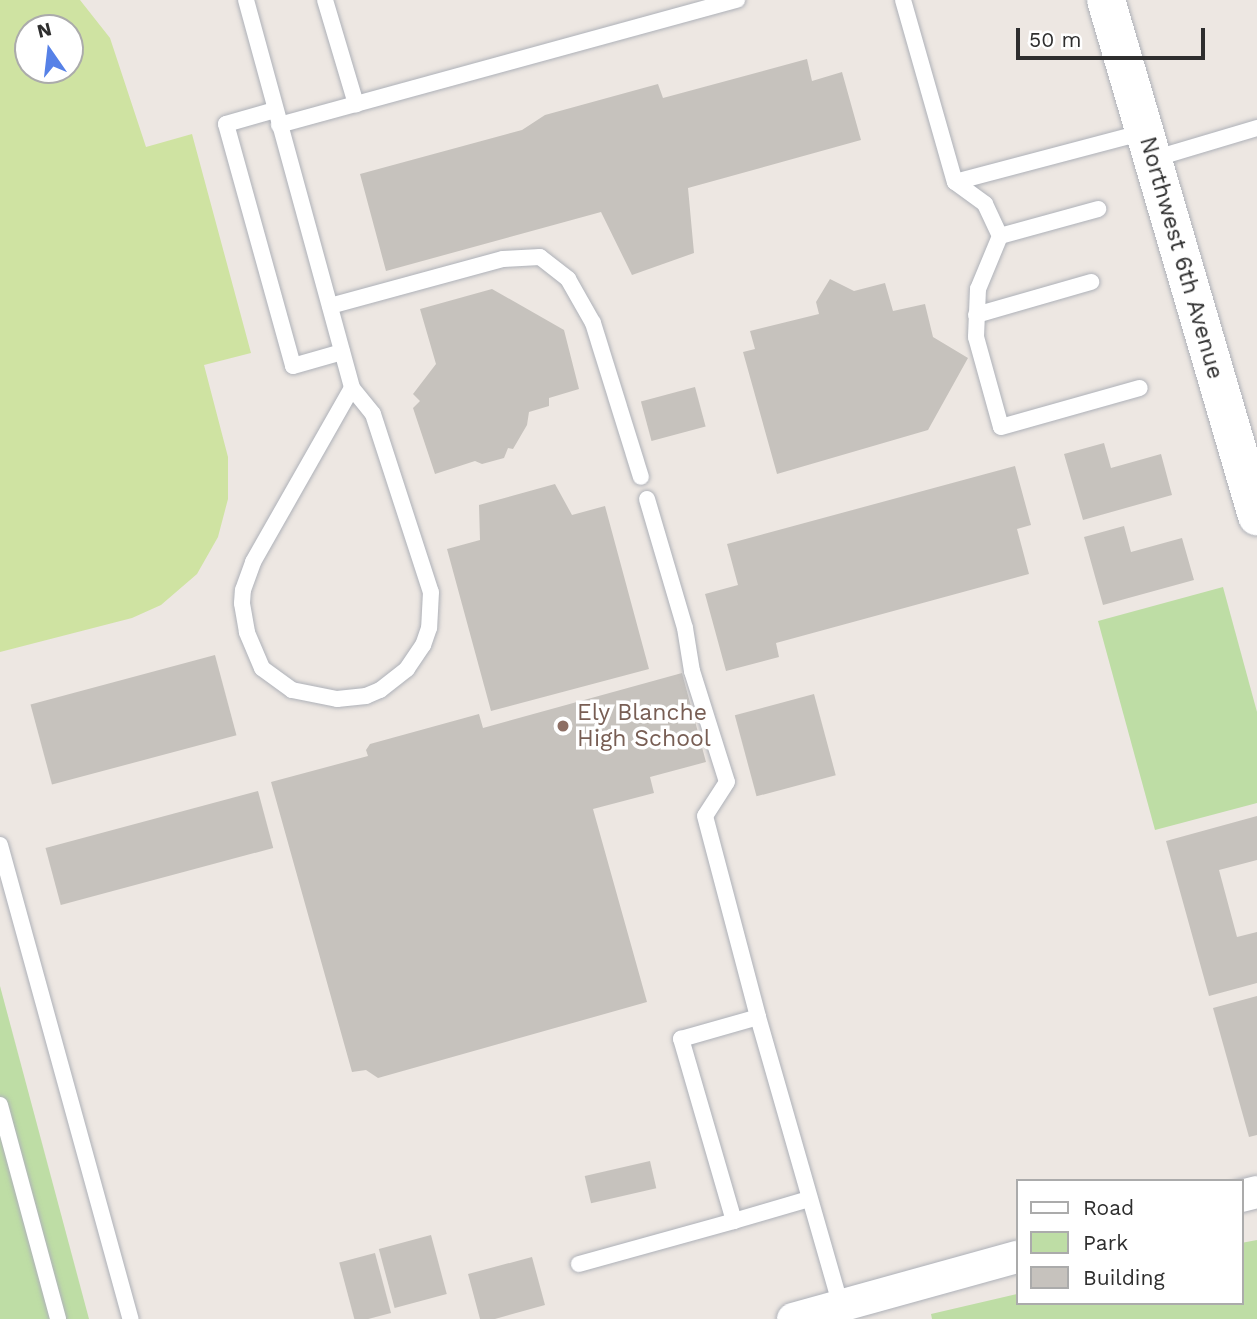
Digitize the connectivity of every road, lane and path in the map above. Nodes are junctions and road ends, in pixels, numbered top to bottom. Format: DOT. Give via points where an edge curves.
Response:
graph roads {
  1 [pos="246,0"];
  2 [pos="325,0"];
  3 [pos="737,0"];
  4 [pos="903,0"];
  5 [pos="1106,0"];
  6 [pos="356,104"];
  7 [pos="277,118"];
  8 [pos="1257,128"];
  9 [pos="1148,146"];
  10 [pos="955,182"];
  11 [pos="1098,209"];
  12 [pos="1000,236"];
  13 [pos="1091,282"];
  14 [pos="330,306"];
  15 [pos="976,315"];
  16 [pos="342,352"];
  17 [pos="352,388"];
  18 [pos="1140,388"];
  19 [pos="641,477"];
  20 [pos="647,499"];
  21 [pos="1257,516"];
  22 [pos="0,845"];
  23 [pos="758,1017"];
  24 [pos="0,1105"];
  25 [pos="809,1199"];
  26 [pos="734,1221"];
  27 [pos="1016,1258"];
  28 [pos="579,1264"];
  29 [pos="841,1306"];
  30 [pos="58,1319"];
  31 [pos="131,1319"];
  32 [pos="793,1319"];
  1 -- 7 [label="lane"];
  2 -- 6 [label="lane"];
  3 -- 6 [label="lane"];
  4 -- 10 [label="lane"];
  5 -- 9 [label="street, Northwest 6th Avenue"];
  6 -- 7 [label="lane"];
  7 -- 14 [label="lane"];
  7 -- 16 [label="lane" via="226,124 293,366"];
  8 -- 9 [label="lane"];
  9 -- 10 [label="lane"];
  9 -- 21 [label="street, Northwest 6th Avenue"];
  10 -- 12 [label="lane" via="985,204"];
  11 -- 12 [label="lane"];
  12 -- 15 [label="lane" via="982,276"];
  13 -- 15 [label="lane"];
  14 -- 16 [label="lane"];
  14 -- 19 [label="lane" via="503,259 540,257 568,279 593,323"];
  15 -- 18 [label="lane" via="976,337 1001,427"];
  16 -- 17 [label="lane"];
  17 -- 17 [label="lane" via="253,562 242,603 247,632 262,668 292,690 337,699 366,696 396,680 423,645 431,609 431,592 373,414"];
  20 -- 23 [label="lane" via="727,782 705,816"];
  22 -- 31 [label="lane"];
  23 -- 25 [label="lane"];
  23 -- 26 [label="lane" via="681,1038"];
  24 -- 30 [label="lane"];
  25 -- 26 [label="lane"];
  25 -- 29 [label="lane"];
  26 -- 28 [label="lane"];
  27 -- 29 [label="street"];
  29 -- 32 [label="street"];
}
